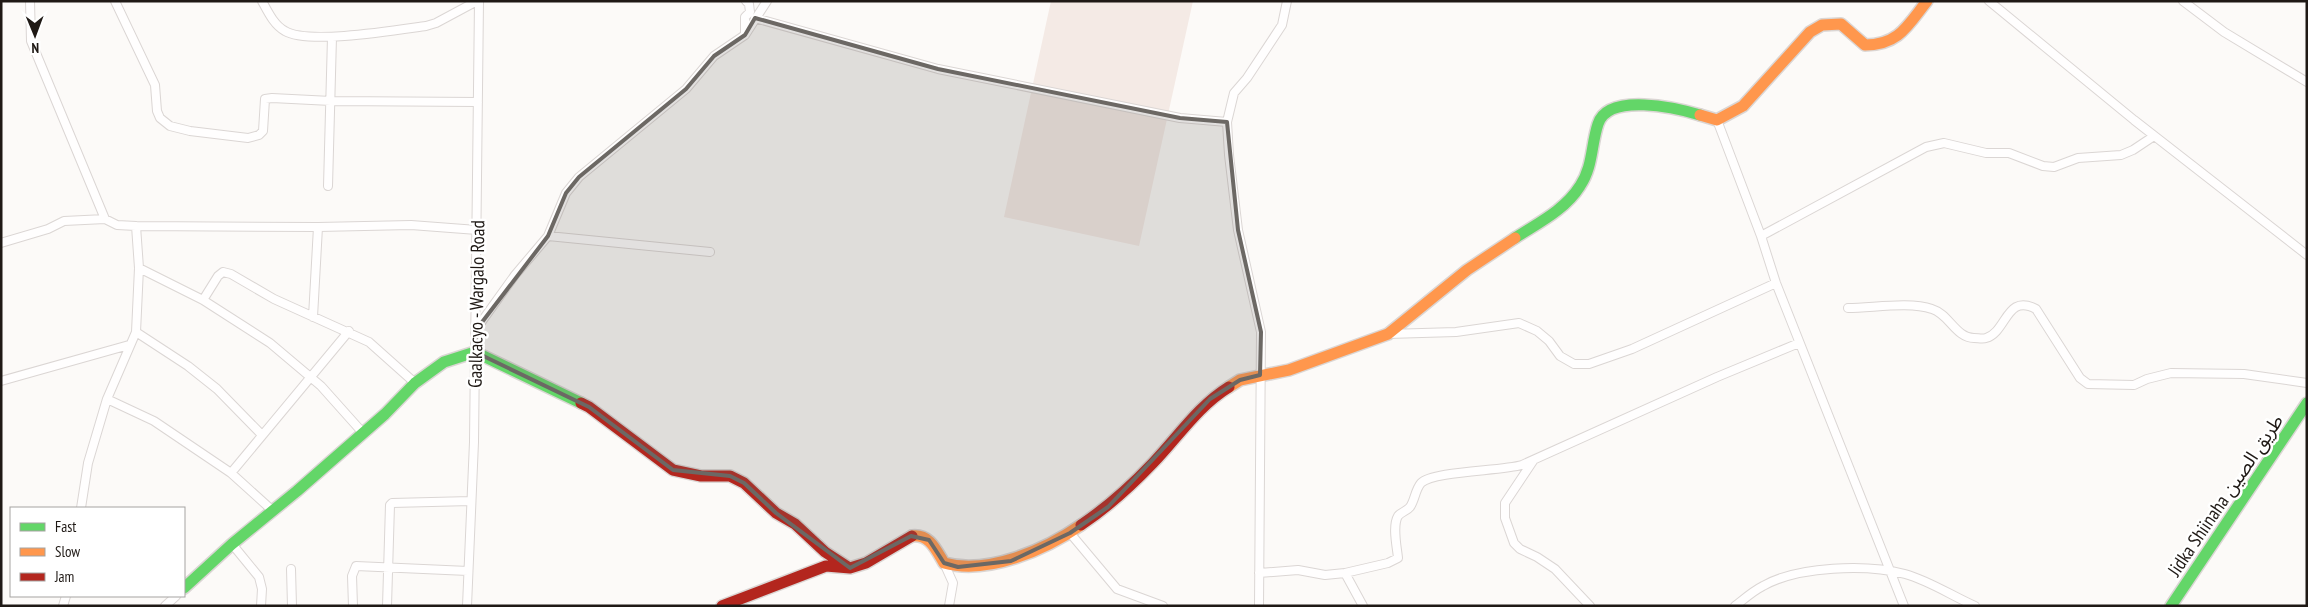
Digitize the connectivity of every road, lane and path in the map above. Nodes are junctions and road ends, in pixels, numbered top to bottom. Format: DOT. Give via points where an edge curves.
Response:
graph roads {
  1 [pos="30,1"];
  2 [pos="115,1"];
  3 [pos="262,1"];
  4 [pos="478,1"];
  5 [pos="746,1"];
  6 [pos="767,1"];
  7 [pos="1287,1"];
  8 [pos="1927,1"];
  9 [pos="1989,1"];
  10 [pos="2183,1"];
  11 [pos="755,18"];
  12 [pos="745,35"];
  13 [pos="332,37"];
  14 [pos="2307,82"];
  15 [pos="330,101"];
  16 [pos="478,102"];
  17 [pos="1717,120"];
  18 [pos="1227,122"];
  19 [pos="2154,136"];
  20 [pos="328,186"];
  21 [pos="105,219"];
  22 [pos="136,226"];
  23 [pos="318,227"];
  24 [pos="477,230"];
  25 [pos="548,236"];
  26 [pos="1761,236"];
  27 [pos="1,243"];
  28 [pos="710,252"];
  29 [pos="2307,255"];
  30 [pos="139,268"];
  31 [pos="1776,283"];
  32 [pos="203,300"];
  33 [pos="1848,308"];
  34 [pos="314,317"];
  35 [pos="476,330"];
  36 [pos="348,331"];
  37 [pos="136,332"];
  38 [pos="1388,334"];
  39 [pos="1799,343"];
  40 [pos="130,345"];
  41 [pos="475,352"];
  42 [pos="1260,375"];
  43 [pos="310,377"];
  44 [pos="1,381"];
  45 [pos="415,382"];
  46 [pos="2307,383"];
  47 [pos="107,400"];
  48 [pos="2307,403"];
  49 [pos="363,434"];
  50 [pos="262,435"];
  51 [pos="1532,461"];
  52 [pos="231,473"];
  53 [pos="471,501"];
  54 [pos="81,507"];
  55 [pos="273,512"];
  56 [pos="1070,533"];
  57 [pos="232,544"];
  58 [pos="944,563"];
  59 [pos="389,566"];
  60 [pos="850,568"];
  61 [pos="291,569"];
  62 [pos="468,571"];
  63 [pos="1890,572"];
  64 [pos="1259,573"];
  65 [pos="1345,573"];
  66 [pos="185,587"];
  67 [pos="175,597"];
  68 [pos="165,606"];
  69 [pos="261,606"];
  70 [pos="292,606"];
  71 [pos="352,606"];
  72 [pos="387,606"];
  73 [pos="467,606"];
  74 [pos="722,606"];
  75 [pos="949,606"];
  76 [pos="1163,606"];
  77 [pos="1259,606"];
  78 [pos="1363,606"];
  79 [pos="1590,606"];
  80 [pos="1735,606"];
  81 [pos="1904,606"];
  82 [pos="1974,606"];
  83 [pos="2171,606"];
  1 -- 21 [label="street" via="31,42"];
  2 -- 15 [label="street" via="154,85 160,118 170,126 190,132 248,138 263,131 265,99"];
  3 -- 13 [label="street" via="275,24 285,32 296,36"];
  4 -- 13 [label="street" via="426,26"];
  4 -- 16 [label="street, Gaalkacyo - Wargalo Road"];
  5 -- 12 [label="street" via="750,4 750,12 745,17"];
  6 -- 11 [label="street"];
  7 -- 18 [label="street" via="1282,25 1234,93"];
  8 -- 17 [label="street" via="1900,35 1882,45 1865,45 1841,24 1822,25 1810,32 1743,106"];
  9 -- 19 [label="street"];
  10 -- 14 [label="street" via="2224,32"];
  11 -- 12 [label="street"];
  11 -- 18 [label="street" via="938,69 1180,118"];
  12 -- 25 [label="street" via="714,56 686,89 579,177 566,193"];
  13 -- 15 [label="street"];
  15 -- 16 [label="street"];
  15 -- 20 [label="street"];
  16 -- 24 [label="street, Gaalkacyo - Wargalo Road"];
  17 -- 26 [label="street"];
  17 -- 38 [label="street" via="1667,107 1611,110 1598,122 1591,164 1578,192 1534,227 1467,270"];
  18 -- 42 [label="street" via="1238,230 1261,332"];
  19 -- 26 [label="street" via="2121,155 2078,158 2054,166 2043,166 2009,153 1986,153 1944,143 1926,147"];
  19 -- 29 [label="street"];
  21 -- 22 [label="street"];
  21 -- 27 [label="street" via="64,221"];
  22 -- 23 [label="street"];
  22 -- 30 [label="street"];
  23 -- 24 [label="street" via="411,225"];
  23 -- 34 [label="street"];
  24 -- 35 [label="street, Gaalkacyo - Wargalo Road"];
  25 -- 28 [label="street"];
  25 -- 35 [label="street" via="499,295"];
  26 -- 31 [label="street"];
  30 -- 32 [label="street"];
  30 -- 37 [label="street"];
  31 -- 38 [label="street" via="1632,349 1589,364 1574,364 1560,356 1537,331 1519,323 1456,332"];
  31 -- 39 [label="street"];
  32 -- 34 [label="street" via="223,272"];
  32 -- 43 [label="street" via="270,343"];
  33 -- 46 [label="street" via="1931,308 1944,314 1962,334 1970,338 1986,338 1994,334 2018,306 2027,304 2036,309 2080,378 2088,384 2134,385 2171,373 2244,374"];
  34 -- 36 [label="street"];
  35 -- 41 [label="street, Gaalkacyo - Wargalo Road"];
  36 -- 43 [label="street"];
  36 -- 45 [label="street" via="369,342"];
  37 -- 40 [label="street"];
  37 -- 50 [label="street" via="217,389"];
  38 -- 42 [label="street" via="1289,370"];
  39 -- 51 [label="street" via="1717,376"];
  39 -- 63 [label="street"];
  40 -- 44 [label="street"];
  40 -- 47 [label="street"];
  41 -- 45 [label="street" via="444,362"];
  41 -- 53 [label="street, Gaalkacyo - Wargalo Road"];
  41 -- 60 [label="street" via="589,407 673,470 701,476 730,476 744,483 776,513 795,524 825,552"];
  42 -- 56 [label="street" via="1240,380 1210,399 1153,463 1108,507"];
  42 -- 64 [label="street"];
  43 -- 49 [label="street"];
  43 -- 50 [label="street"];
  45 -- 49 [label="street"];
  47 -- 52 [label="street" via="154,421"];
  47 -- 54 [label="street" via="88,462"];
  48 -- 83 [label="street, Jidka Shiinaha طريق الصين"];
  49 -- 55 [label="street"];
  50 -- 52 [label="street"];
  51 -- 65 [label="street" via="1508,469 1463,472 1425,480 1418,487 1409,509 1398,515 1398,558"];
  51 -- 79 [label="street" via="1505,503 1514,543 1554,569"];
  52 -- 55 [label="street"];
  53 -- 59 [label="street" via="392,503"];
  53 -- 62 [label="street, Gaalkacyo - Wargalo Road"];
  55 -- 57 [label="street"];
  56 -- 58 [label="street" via="1011,561 958,567"];
  56 -- 76 [label="street" via="1118,589"];
  57 -- 66 [label="street"];
  57 -- 69 [label="street" via="262,582"];
  58 -- 60 [label="street" via="929,540 920,535 912,536"];
  58 -- 75 [label="street" via="953,582"];
  59 -- 62 [label="street"];
  59 -- 71 [label="street" via="356,566 352,576"];
  59 -- 72 [label="street"];
  60 -- 74 [label="street" via="826,566"];
  61 -- 70 [label="street"];
  62 -- 73 [label="street, Gaalkacyo - Wargalo Road"];
  63 -- 80 [label="street" via="1858,568 1822,569 1764,585"];
  63 -- 81 [label="street"];
  63 -- 82 [label="street" via="1924,581"];
  64 -- 65 [label="street" via="1298,570 1325,575"];
  64 -- 77 [label="street"];
  65 -- 78 [label="street"];
  67 -- 68 [label="street"];
}
